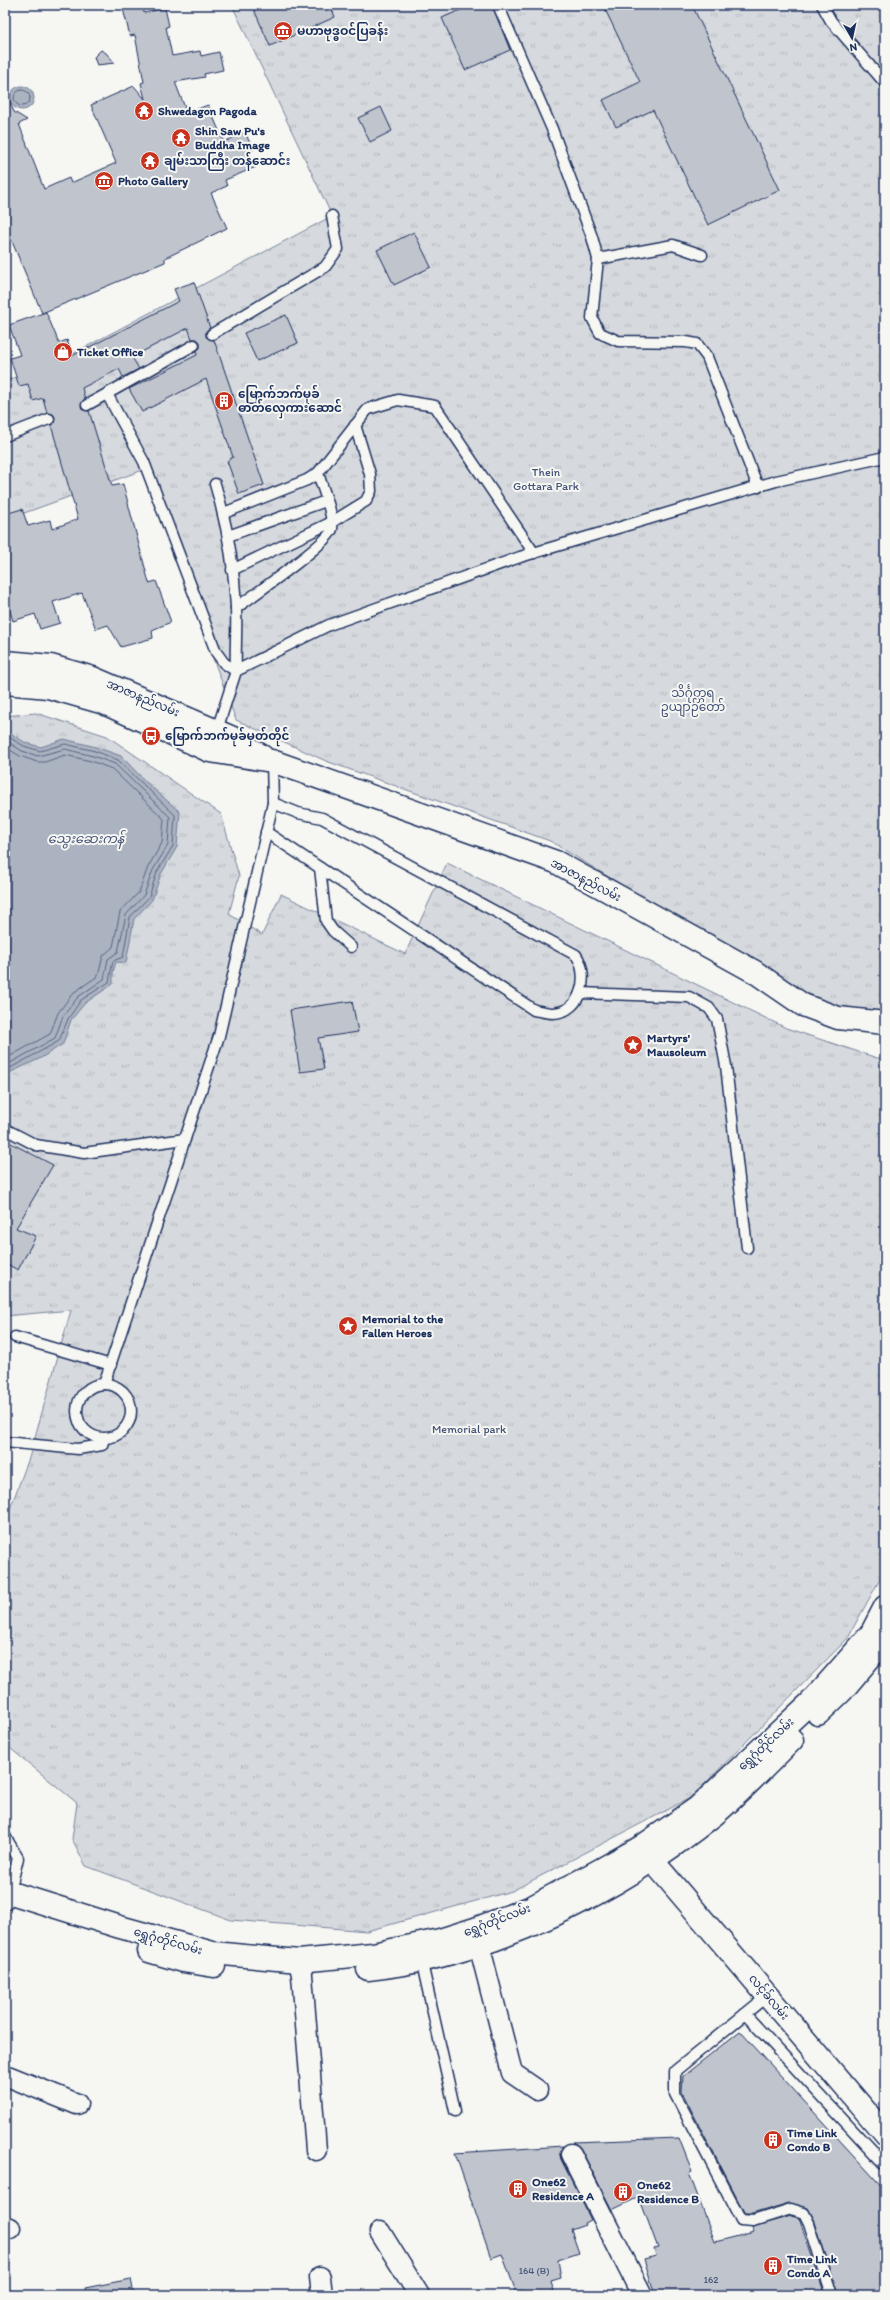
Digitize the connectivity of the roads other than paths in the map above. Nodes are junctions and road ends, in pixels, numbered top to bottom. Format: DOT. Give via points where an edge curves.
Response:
graph roads {
  1 [pos="498,5"];
  2 [pos="822,5"];
  3 [pos="885,82"];
  4 [pos="332,216"];
  5 [pos="702,255"];
  6 [pos="598,259"];
  7 [pos="212,334"];
  8 [pos="194,345"];
  9 [pos="108,394"];
  10 [pos="87,405"];
  11 [pos="49,419"];
  12 [pos="355,425"];
  13 [pos="5,436"];
  14 [pos="885,457"];
  15 [pos="318,473"];
  16 [pos="215,484"];
  17 [pos="758,487"];
  18 [pos="326,502"];
  19 [pos="224,513"];
  20 [pos="332,522"];
  21 [pos="228,536"];
  22 [pos="534,553"];
  23 [pos="232,570"];
  24 [pos="236,608"];
  25 [pos="5,662"];
  26 [pos="236,671"];
  27 [pos="49,677"];
  28 [pos="5,683"];
  29 [pos="216,730"];
  30 [pos="210,751"];
  31 [pos="272,761"];
  32 [pos="273,803"];
  33 [pos="266,832"];
  34 [pos="320,868"];
  35 [pos="351,947"];
  36 [pos="580,993"];
  37 [pos="885,1023"];
  38 [pos="5,1129"];
  39 [pos="185,1139"];
  40 [pos="747,1248"];
  41 [pos="14,1337"];
  42 [pos="111,1365"];
  43 [pos="104,1384"];
  44 [pos="104,1439"];
  45 [pos="5,1442"];
  46 [pos="885,1607"];
  47 [pos="885,1640"];
  48 [pos="5,1836"];
  49 [pos="647,1853"];
  50 [pos="7,1898"];
  51 [pos="477,1937"];
  52 [pos="420,1953"];
  53 [pos="300,1968"];
  54 [pos="767,1996"];
  55 [pos="745,2014"];
  56 [pos="5,2075"];
  57 [pos="537,2090"];
  58 [pos="77,2104"];
  59 [pos="456,2111"];
  60 [pos="885,2134"];
  61 [pos="316,2150"];
  62 [pos="571,2154"];
  63 [pos="885,2165"];
  64 [pos="380,2232"];
  65 [pos="419,2295"];
  66 [pos="642,2295"];
  67 [pos="832,2295"];
  1 -- 6 [label="lane" via="552,129"];
  2 -- 3 [label="lane" via="831,21"];
  4 -- 7 [label="lane" via="338,249 325,267"];
  5 -- 6 [label="lane" via="673,245"];
  6 -- 17 [label="lane" via="592,318 600,333 618,341 697,344 707,357"];
  8 -- 9 [label="lane"];
  9 -- 10 [label="lane"];
  9 -- 26 [label="lane" via="144,462 216,652 224,663"];
  11 -- 13 [label="lane"];
  12 -- 15 [label="lane"];
  12 -- 20 [label="lane" via="370,474 371,491 366,501"];
  12 -- 22 [label="lane" via="368,409 398,400 435,406"];
  14 -- 17 [label="lane"];
  15 -- 18 [label="lane"];
  15 -- 19 [label="lane" via="307,480"];
  16 -- 19 [label="lane"];
  17 -- 22 [label="lane"];
  18 -- 20 [label="lane"];
  18 -- 21 [label="lane"];
  19 -- 21 [label="lane"];
  20 -- 23 [label="lane"];
  20 -- 24 [label="lane" via="332,530 326,538"];
  21 -- 23 [label="lane"];
  22 -- 26 [label="lane" via="329,625"];
  23 -- 24 [label="lane"];
  24 -- 26 [label="lane"];
  25 -- 27 [label="main road, အာဇာနည်လမ်း"];
  26 -- 29 [label="lane"];
  27 -- 28 [label="main road, အာဇာနည်လမ်း"];
  27 -- 29 [label="main road, အာဇာနည်လမ်း" via="93,678"];
  27 -- 30 [label="main road, အာဇာနည်လမ်း"];
  29 -- 30 [label="lane"];
  29 -- 31 [label="main road, အာဇာနည်လမ်း"];
  30 -- 31 [label="main road, အာဇာနည်လမ်း"];
  31 -- 32 [label="lane"];
  31 -- 37 [label="main road, အာဇာနည်လမ်း" via="556,862 755,972 803,1005 838,1018"];
  32 -- 33 [label="lane"];
  32 -- 36 [label="lane" via="298,813 322,818 576,955 582,963"];
  33 -- 34 [label="lane"];
  33 -- 39 [label="lane" via="219,1036"];
  34 -- 35 [label="lane" via="326,921 333,932"];
  34 -- 36 [label="lane" via="534,1010 553,1013 565,1010"];
  36 -- 40 [label="lane" via="689,997 709,1008 717,1019 726,1066"];
  38 -- 39 [label="lane" via="36,1144 84,1153"];
  39 -- 42 [label="lane"];
  41 -- 42 [label="lane"];
  42 -- 43 [label="lane"];
  43 -- 44 [label="lane" via="96,1385 85,1392 78,1403 77,1412 78,1420 88,1434"];
  43 -- 44 [label="lane" via="113,1385 124,1392 131,1403 132,1411 127,1428 113,1438"];
  44 -- 45 [label="lane" via="102,1445 78,1449"];
  46 -- 49 [label="main road, ရွှေဂုံတိုင်လမ်း" via="871,1634 810,1703"];
  47 -- 49 [label="main road, ရွှေဂုံတိုင်လမ်း" via="842,1691 716,1813"];
  48 -- 50 [label="lane" via="18,1858"];
  49 -- 51 [label="main road, ရွှေဂုံတိုင်လမ်း" via="586,1898 531,1924"];
  49 -- 54 [label="main road, လင့်ခ်လမ်း"];
  50 -- 53 [label="main road, ရွှေဂုံတိုင်လမ်း" via="60,1924 183,1961 292,1976"];
  51 -- 52 [label="main road, ရွှေဂုံတိုင်လမ်း"];
  51 -- 57 [label="street" via="512,2073"];
  52 -- 53 [label="main road, ရွှေဂုံတိုင်လမ်း" via="370,1969"];
  52 -- 59 [label="lane"];
  53 -- 61 [label="street"];
  54 -- 55 [label="lane"];
  54 -- 60 [label="main road, လင့်ခ်လမ်း"];
  55 -- 63 [label="lane"];
  55 -- 67 [label="lane" via="675,2071 675,2094 741,2220 753,2221 791,2209 804,2213"];
  56 -- 58 [label="street"];
  62 -- 66 [label="street"];
  64 -- 65 [label="street"];
}
